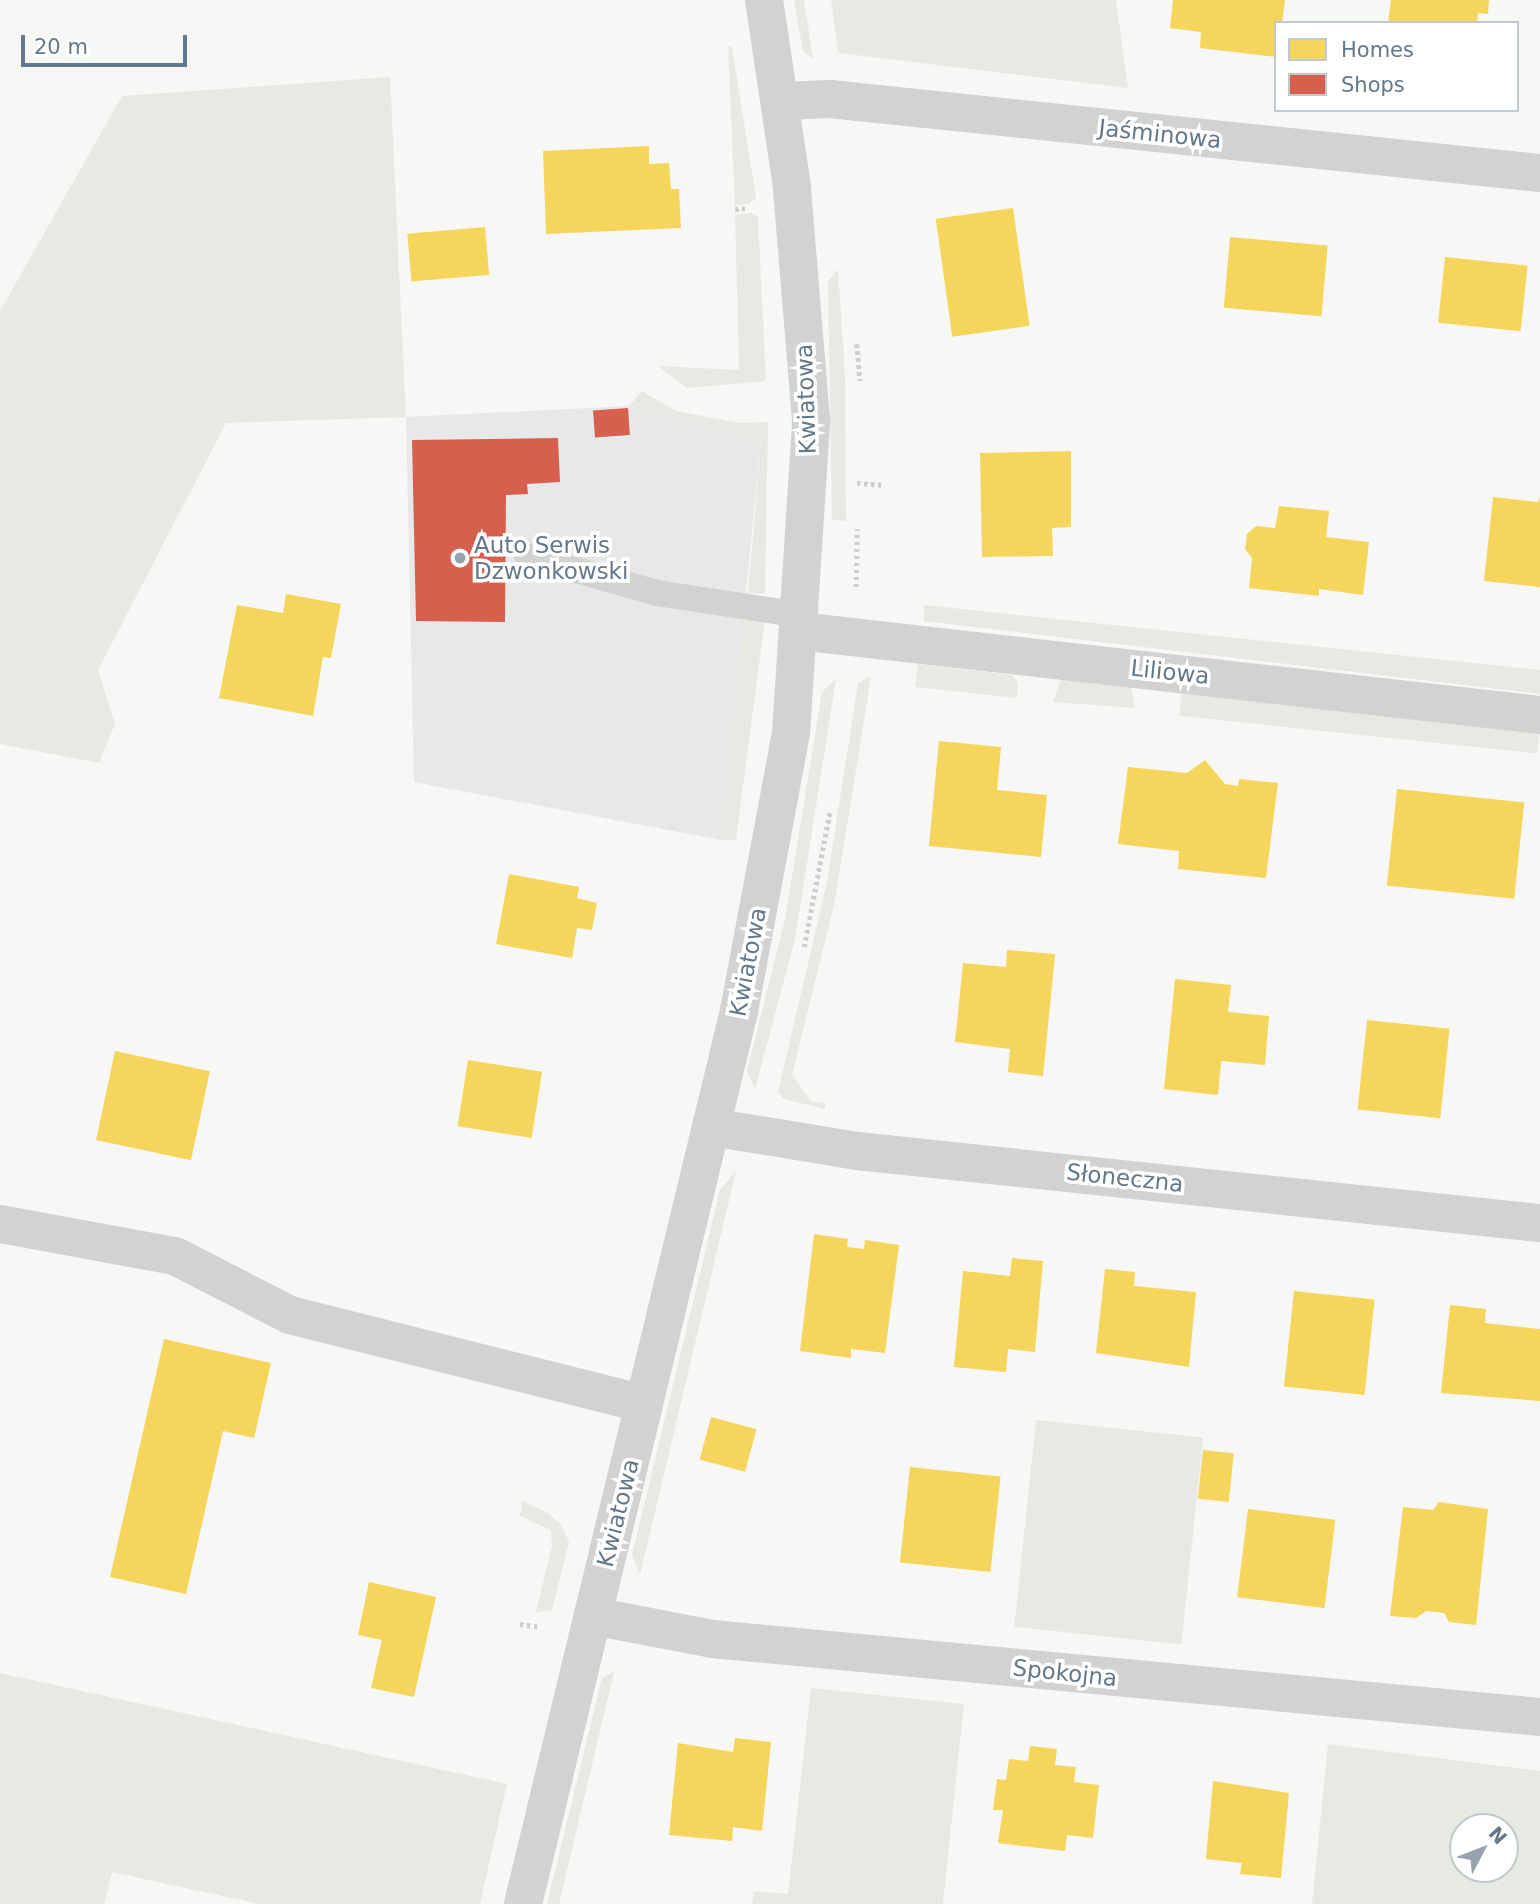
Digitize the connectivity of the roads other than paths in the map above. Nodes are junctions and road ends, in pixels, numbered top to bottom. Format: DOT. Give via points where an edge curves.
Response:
graph roads {
  1 [pos="764,0"];
  2 [pos="780,101"];
  3 [pos="1540,173"];
  4 [pos="527,556"];
  5 [pos="800,623"];
  6 [pos="1540,715"];
  7 [pos="711,1127"];
  8 [pos="1540,1223"];
  9 [pos="0,1224"];
  10 [pos="644,1404"];
  11 [pos="593,1616"];
  12 [pos="1540,1717"];
  13 [pos="523,1904"];
  1 -- 2 [label="street, Kwiatowa"];
  2 -- 3 [label="street, Jaśminowa" via="830,99"];
  2 -- 5 [label="street, Kwiatowa" via="811,420"];
  4 -- 5 [label="lane" via="657,593"];
  5 -- 6 [label="street, Liliowa"];
  5 -- 7 [label="street, Kwiatowa" via="791,733 739,1011"];
  7 -- 8 [label="street, Słoneczna" via="857,1151"];
  7 -- 10 [label="street, Kwiatowa"];
  9 -- 10 [label="street" via="176,1256 290,1315"];
  10 -- 11 [label="street, Kwiatowa"];
  11 -- 12 [label="street, Spokojna" via="712,1639"];
  11 -- 13 [label="street, Kwiatowa"];
}
